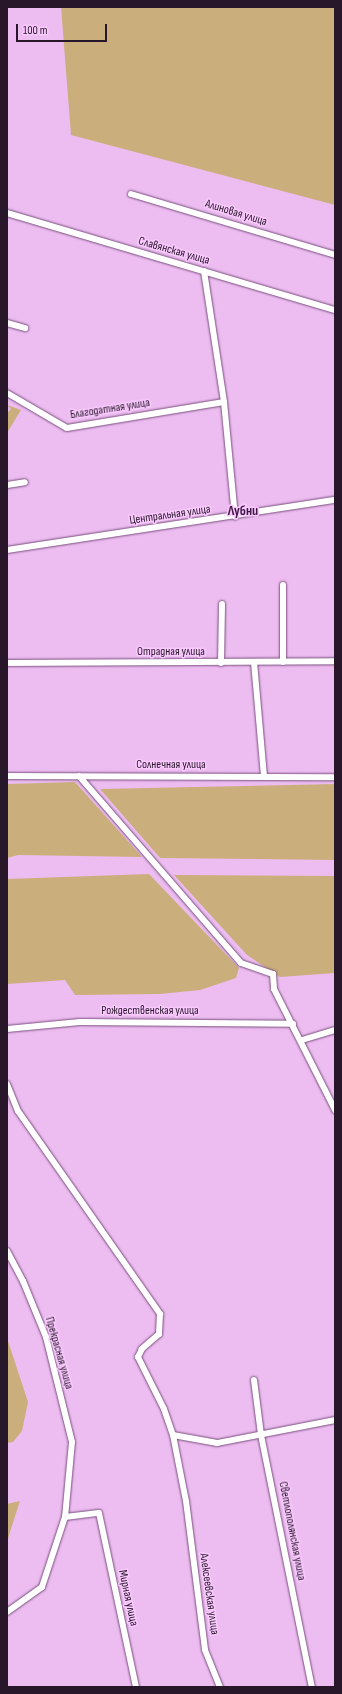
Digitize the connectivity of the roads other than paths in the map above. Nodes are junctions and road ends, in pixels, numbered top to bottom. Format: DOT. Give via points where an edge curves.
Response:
graph roads {
  1 [pos="131,194"];
  2 [pos="7,213"];
  3 [pos="335,255"];
  4 [pos="204,271"];
  5 [pos="335,310"];
  6 [pos="7,323"];
  7 [pos="25,328"];
  8 [pos="7,393"];
  9 [pos="224,402"];
  10 [pos="26,482"];
  11 [pos="7,485"];
  12 [pos="335,500"];
  13 [pos="235,516"];
  14 [pos="7,550"];
  15 [pos="283,585"];
  16 [pos="222,604"];
  17 [pos="335,661"];
  18 [pos="254,662"];
  19 [pos="284,662"];
  20 [pos="7,663"];
  21 [pos="221,663"];
  22 [pos="7,776"];
  23 [pos="79,776"];
  24 [pos="264,776"];
  25 [pos="335,777"];
  26 [pos="293,1024"];
  27 [pos="7,1029"];
  28 [pos="335,1030"];
  29 [pos="302,1040"];
  30 [pos="7,1084"];
  31 [pos="335,1110"];
  32 [pos="7,1251"];
  33 [pos="254,1380"];
  34 [pos="335,1420"];
  35 [pos="173,1435"];
  36 [pos="261,1435"];
  37 [pos="65,1517"];
  38 [pos="7,1612"];
  39 [pos="136,1687"];
  40 [pos="220,1687"];
  41 [pos="312,1687"];
  1 -- 3 [label="street, Алиновая улица"];
  2 -- 4 [label="street, Славянская улица"];
  4 -- 5 [label="street, Славянская улица"];
  4 -- 9 [label="street"];
  6 -- 7 [label="street"];
  8 -- 9 [label="street, Благодатная улица" via="67,428"];
  9 -- 13 [label="street"];
  10 -- 11 [label="street"];
  12 -- 13 [label="street, Центральная улица"];
  13 -- 14 [label="street, Центральная улица"];
  15 -- 19 [label="street"];
  16 -- 21 [label="street"];
  17 -- 19 [label="street, Отрадная улица"];
  18 -- 19 [label="street, Отрадная улица"];
  18 -- 21 [label="street, Отрадная улица"];
  18 -- 24 [label="street"];
  20 -- 21 [label="street, Отрадная улица"];
  22 -- 23 [label="street, Солнечная улица"];
  23 -- 24 [label="street, Солнечная улица"];
  23 -- 26 [label="street" via="241,963 273,974 274,989"];
  24 -- 25 [label="street, Солнечная улица"];
  26 -- 27 [label="street, Рождественская улица" via="80,1022"];
  26 -- 29 [label="street"];
  28 -- 29 [label="street"];
  29 -- 31 [label="street"];
  30 -- 35 [label="street, Алексеевская улица" via="18,1111 160,1314 159,1334 142,1349 138,1357 164,1409"];
  32 -- 37 [label="street, Прекрасная улица" via="23,1281 46,1337 72,1442"];
  33 -- 36 [label="street, Светлополянская улица"];
  34 -- 36 [label="street"];
  35 -- 36 [label="street" via="216,1443"];
  35 -- 40 [label="street, Алексеевская улица" via="186,1501 205,1650"];
  36 -- 41 [label="street, Светлополянская улица"];
  37 -- 38 [label="street, Прекрасная улица" via="42,1587"];
  37 -- 39 [label="street, Мирная улица" via="99,1513"];
}
